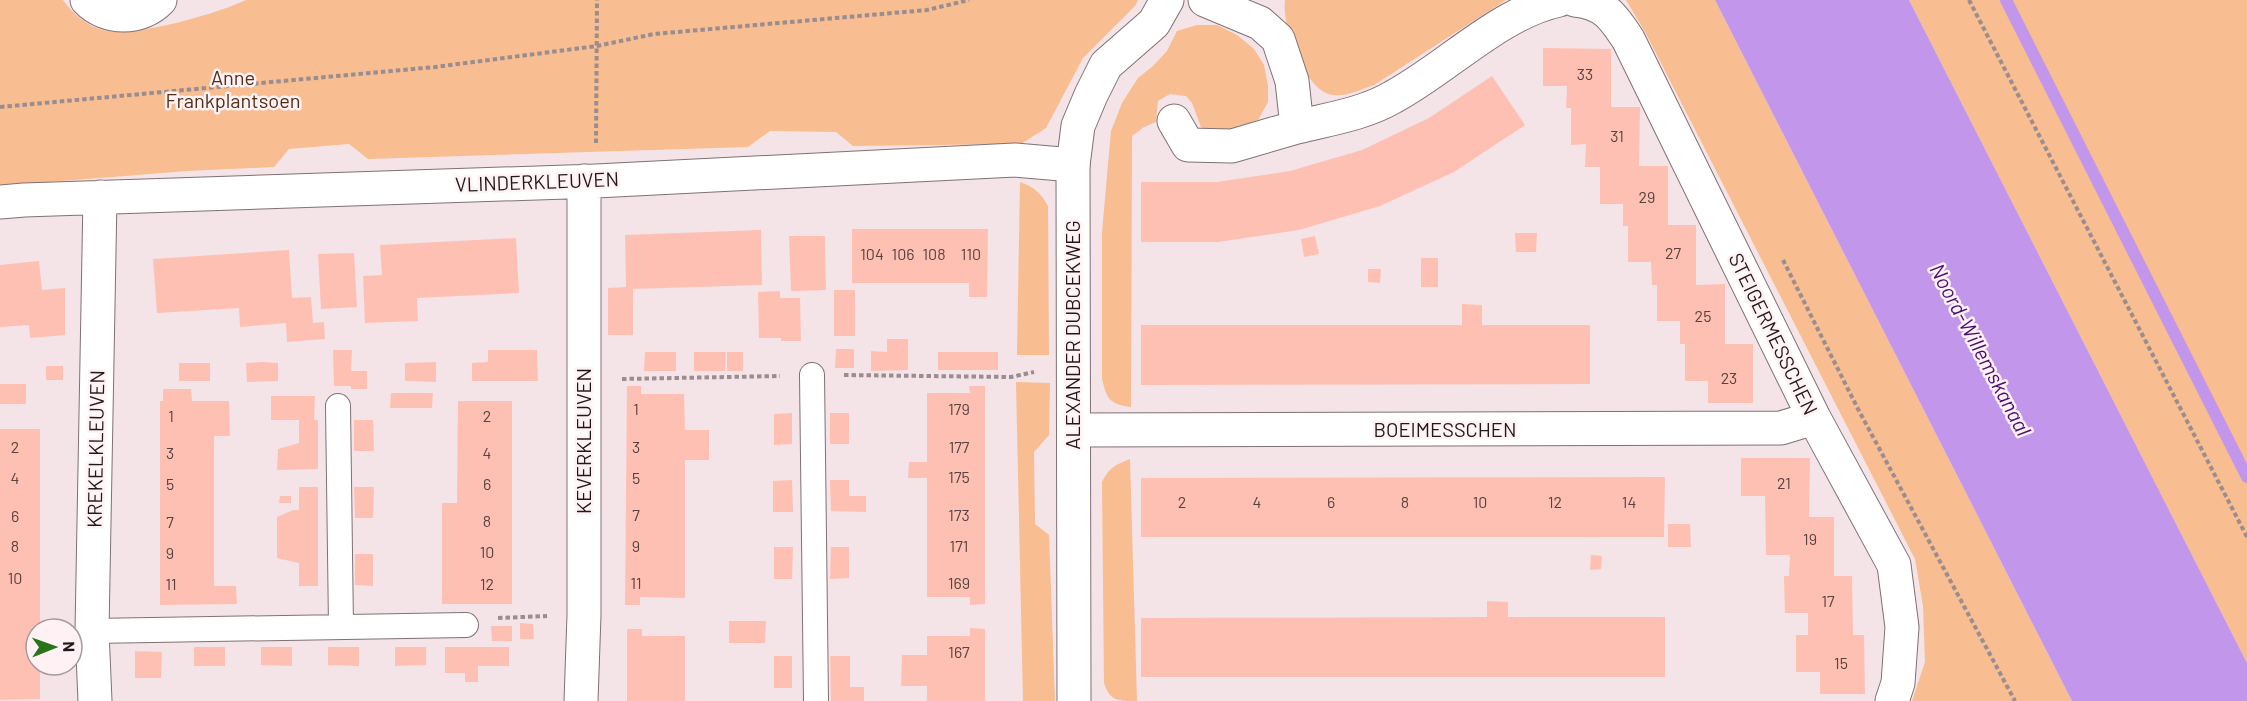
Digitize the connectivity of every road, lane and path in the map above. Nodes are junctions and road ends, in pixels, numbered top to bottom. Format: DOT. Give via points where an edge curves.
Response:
graph roads {
  1 [pos="87,0"];
  2 [pos="160,0"];
  3 [pos="597,0"];
  4 [pos="969,0"];
  5 [pos="1167,0"];
  6 [pos="1205,0"];
  7 [pos="1559,0"];
  8 [pos="1575,0"];
  9 [pos="1969,0"];
  10 [pos="597,46"];
  11 [pos="0,107"];
  12 [pos="1174,121"];
  13 [pos="1297,127"];
  14 [pos="1073,165"];
  15 [pos="590,181"];
  16 [pos="100,197"];
  17 [pos="0,202"];
  18 [pos="1778,252"];
  19 [pos="812,375"];
  20 [pos="338,406"];
  21 [pos="1814,418"];
  22 [pos="1074,430"];
  23 [pos="2247,537"];
  24 [pos="584,615"];
  25 [pos="466,625"];
  26 [pos="341,626"];
  27 [pos="92,631"];
  28 [pos="95,701"];
  29 [pos="581,701"];
  30 [pos="816,701"];
  31 [pos="1074,701"];
  32 [pos="1892,701"];
  33 [pos="2015,701"];
  1 -- 2 [label="street" via="108,13 126,15 143,12"];
  3 -- 10 [label="path"];
  4 -- 10 [label="path" via="927,10 654,34"];
  5 -- 14 [label="street, ALEXANDER DUBCEKWEG" via="1154,23 1106,65 1078,126"];
  6 -- 13 [label="street" via="1260,23 1278,39 1292,81"];
  7 -- 13 [label="street" via="1539,4 1511,20 1394,97 1367,110"];
  8 -- 21 [label="street, STEIGERMESSCHEN" via="1592,1 1613,16 1628,39"];
  9 -- 23 [label="path"];
  10 -- 11 [label="path" via="435,67"];
  10 -- 15 [label="path"];
  12 -- 13 [label="street" via="1188,145 1232,146"];
  14 -- 15 [label="street, VLINDERKLEUVEN" via="1015,160"];
  14 -- 22 [label="street, ALEXANDER DUBCEKWEG"];
  15 -- 16 [label="street, VLINDERKLEUVEN"];
  15 -- 24 [label="street, KEVERKLEUVEN"];
  16 -- 17 [label="street, VLINDERKLEUVEN"];
  16 -- 27 [label="street, KREKELKLEUVEN"];
  18 -- 33 [label="path"];
  19 -- 30 [label="lane"];
  20 -- 26 [label="lane"];
  21 -- 22 [label="street, BOEIMESSCHEN" via="1781,428"];
  21 -- 32 [label="street, STEIGERMESSCHEN" via="1894,565 1902,627 1898,684"];
  22 -- 31 [label="street, ALEXANDER DUBCEKWEG"];
  24 -- 25 [label="path" via="491,618"];
  24 -- 29 [label="street, KEVERKLEUVEN"];
  25 -- 26 [label="lane"];
  26 -- 27 [label="lane"];
  27 -- 28 [label="street, KREKELKLEUVEN"];
}
